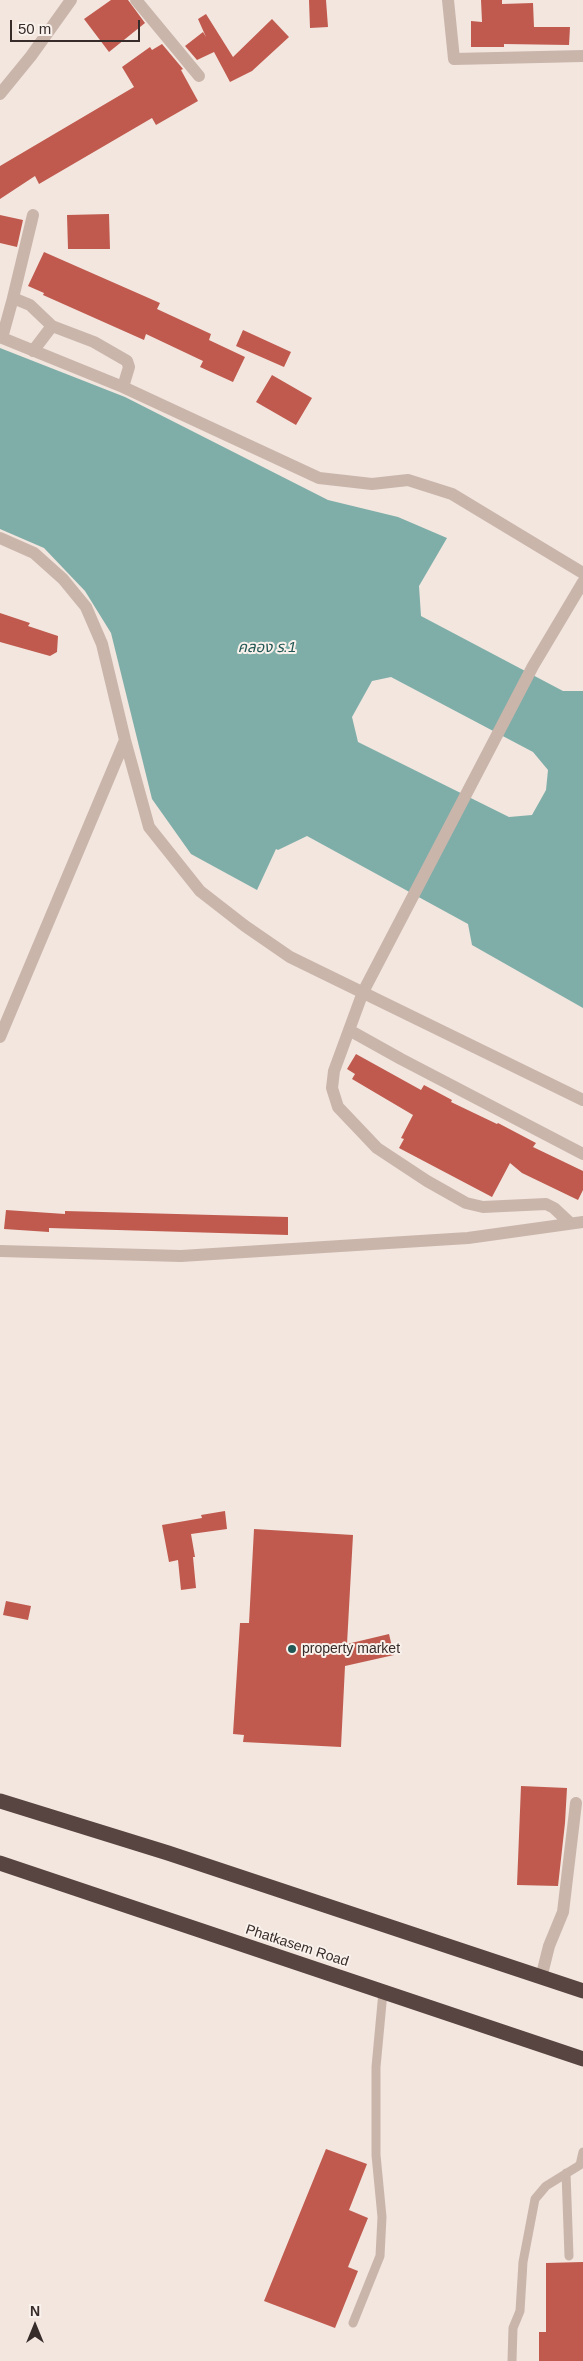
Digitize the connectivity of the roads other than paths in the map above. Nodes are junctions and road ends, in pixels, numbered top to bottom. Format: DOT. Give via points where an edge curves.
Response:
graph roads {
  1 [pos="71,0"];
  2 [pos="136,0"];
  3 [pos="448,0"];
  4 [pos="583,56"];
  5 [pos="199,76"];
  6 [pos="0,94"];
  7 [pos="33,215"];
  8 [pos="13,298"];
  9 [pos="52,326"];
  10 [pos="1,337"];
  11 [pos="33,351"];
  12 [pos="122,387"];
  13 [pos="0,538"];
  14 [pos="583,573"];
  15 [pos="583,582"];
  16 [pos="125,740"];
  17 [pos="363,992"];
  18 [pos="349,1030"];
  19 [pos="0,1037"];
  20 [pos="583,1100"];
  21 [pos="583,1154"];
  22 [pos="583,1222"];
  23 [pos="570,1223"];
  24 [pos="0,1251"];
  25 [pos="0,1801"];
  26 [pos="576,1802"];
  27 [pos="0,1864"];
  28 [pos="541,1978"];
  29 [pos="583,1991"];
  30 [pos="383,1992"];
  31 [pos="583,2058"];
  32 [pos="583,2152"];
  33 [pos="581,2166"];
  34 [pos="566,2173"];
  35 [pos="569,2256"];
  36 [pos="353,2323"];
  37 [pos="512,2361"];
  1 -- 6 [label="street"];
  2 -- 5 [label="street"];
  3 -- 4 [label="street" via="454,59"];
  7 -- 8 [label="street"];
  8 -- 9 [label="street" via="30,305"];
  8 -- 10 [label="street"];
  9 -- 11 [label="street"];
  9 -- 12 [label="street" via="94,342 127,361 129,367"];
  10 -- 11 [label="street"];
  11 -- 12 [label="street"];
  12 -- 14 [label="street" via="319,478 372,484 408,480 452,494"];
  13 -- 16 [label="street" via="34,553 63,578 86,607 102,644"];
  15 -- 17 [label="street" via="533,666"];
  16 -- 17 [label="street" via="148,827 200,891 290,957"];
  16 -- 19 [label="street"];
  17 -- 18 [label="street"];
  17 -- 20 [label="street"];
  18 -- 21 [label="street"];
  18 -- 23 [label="street" via="334,1071 332,1088 338,1107 377,1148 466,1203 484,1207 546,1204"];
  22 -- 23 [label="street"];
  23 -- 24 [label="street" via="468,1238 181,1256"];
  25 -- 28 [label="highway" via="168,1853"];
  26 -- 28 [label="street" via="563,1912 549,1946"];
  27 -- 30 [label="highway, Phatkasem Road"];
  28 -- 29 [label="highway"];
  30 -- 31 [label="highway, Phatkasem Road"];
  30 -- 36 [label="lane" via="376,2067 376,2155 382,2217 380,2256"];
  32 -- 33 [label="lane"];
  33 -- 34 [label="lane"];
  34 -- 35 [label="lane"];
  34 -- 37 [label="lane" via="546,2186 535,2199 523,2262 520,2311 513,2328"];
}
